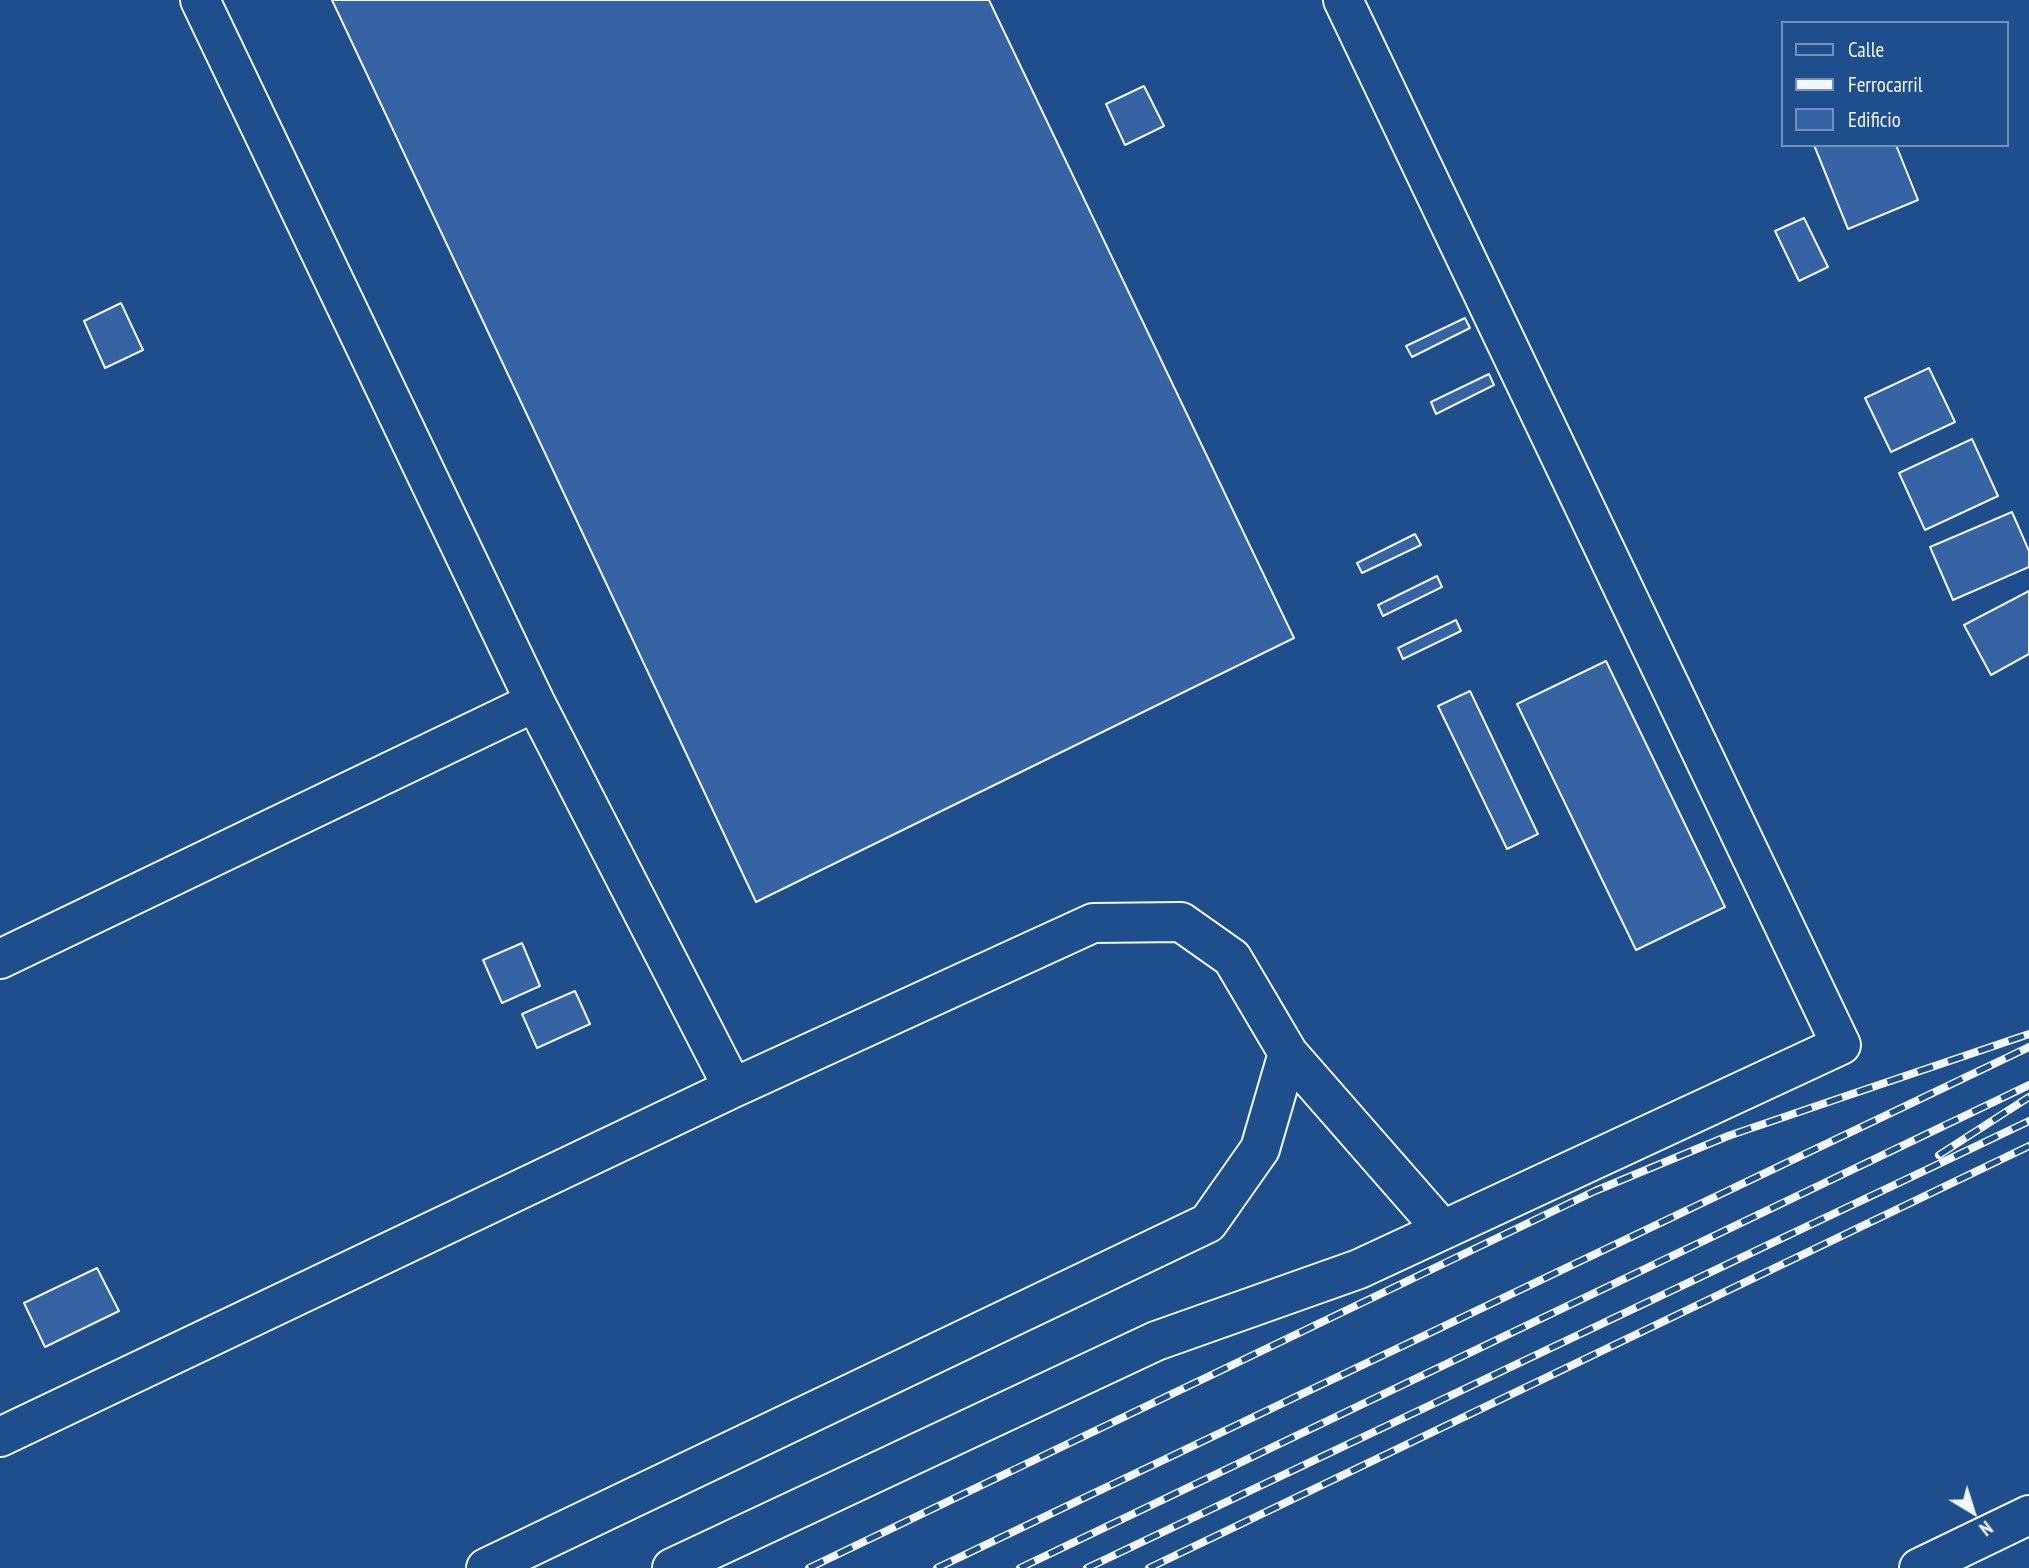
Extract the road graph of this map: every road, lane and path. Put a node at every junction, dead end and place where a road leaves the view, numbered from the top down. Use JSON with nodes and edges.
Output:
{"nodes":[{"id":1,"x":200,"y":0,"type":"edge"},
{"id":2,"x":1343,"y":0,"type":"edge"},
{"id":3,"x":535,"y":702,"type":"junction"},
{"id":4,"x":0,"y":959,"type":"edge"},
{"id":5,"x":1288,"y":1053,"type":"junction"},
{"id":6,"x":733,"y":1088,"type":"junction"},
{"id":7,"x":1443,"y":1230,"type":"junction"},
{"id":8,"x":0,"y":1437,"type":"edge"},
{"id":9,"x":2029,"y":1515,"type":"edge"},
{"id":10,"x":486,"y":1568,"type":"edge"},
{"id":11,"x":672,"y":1568,"type":"edge"},
{"id":12,"x":1919,"y":1568,"type":"edge"}],
"edges":[{"from":1,"to":3,"type":"main road"},
{"from":2,"to":7,"type":"main road"},
{"from":3,"to":4,"type":"main road"},
{"from":3,"to":6,"type":"main road"},
{"from":5,"to":6,"type":"main road"},
{"from":5,"to":7,"type":"main road"},
{"from":5,"to":10,"type":"main road"},
{"from":6,"to":8,"type":"main road"},
{"from":7,"to":11,"type":"main road"},
{"from":9,"to":12,"type":"main road"}]}
